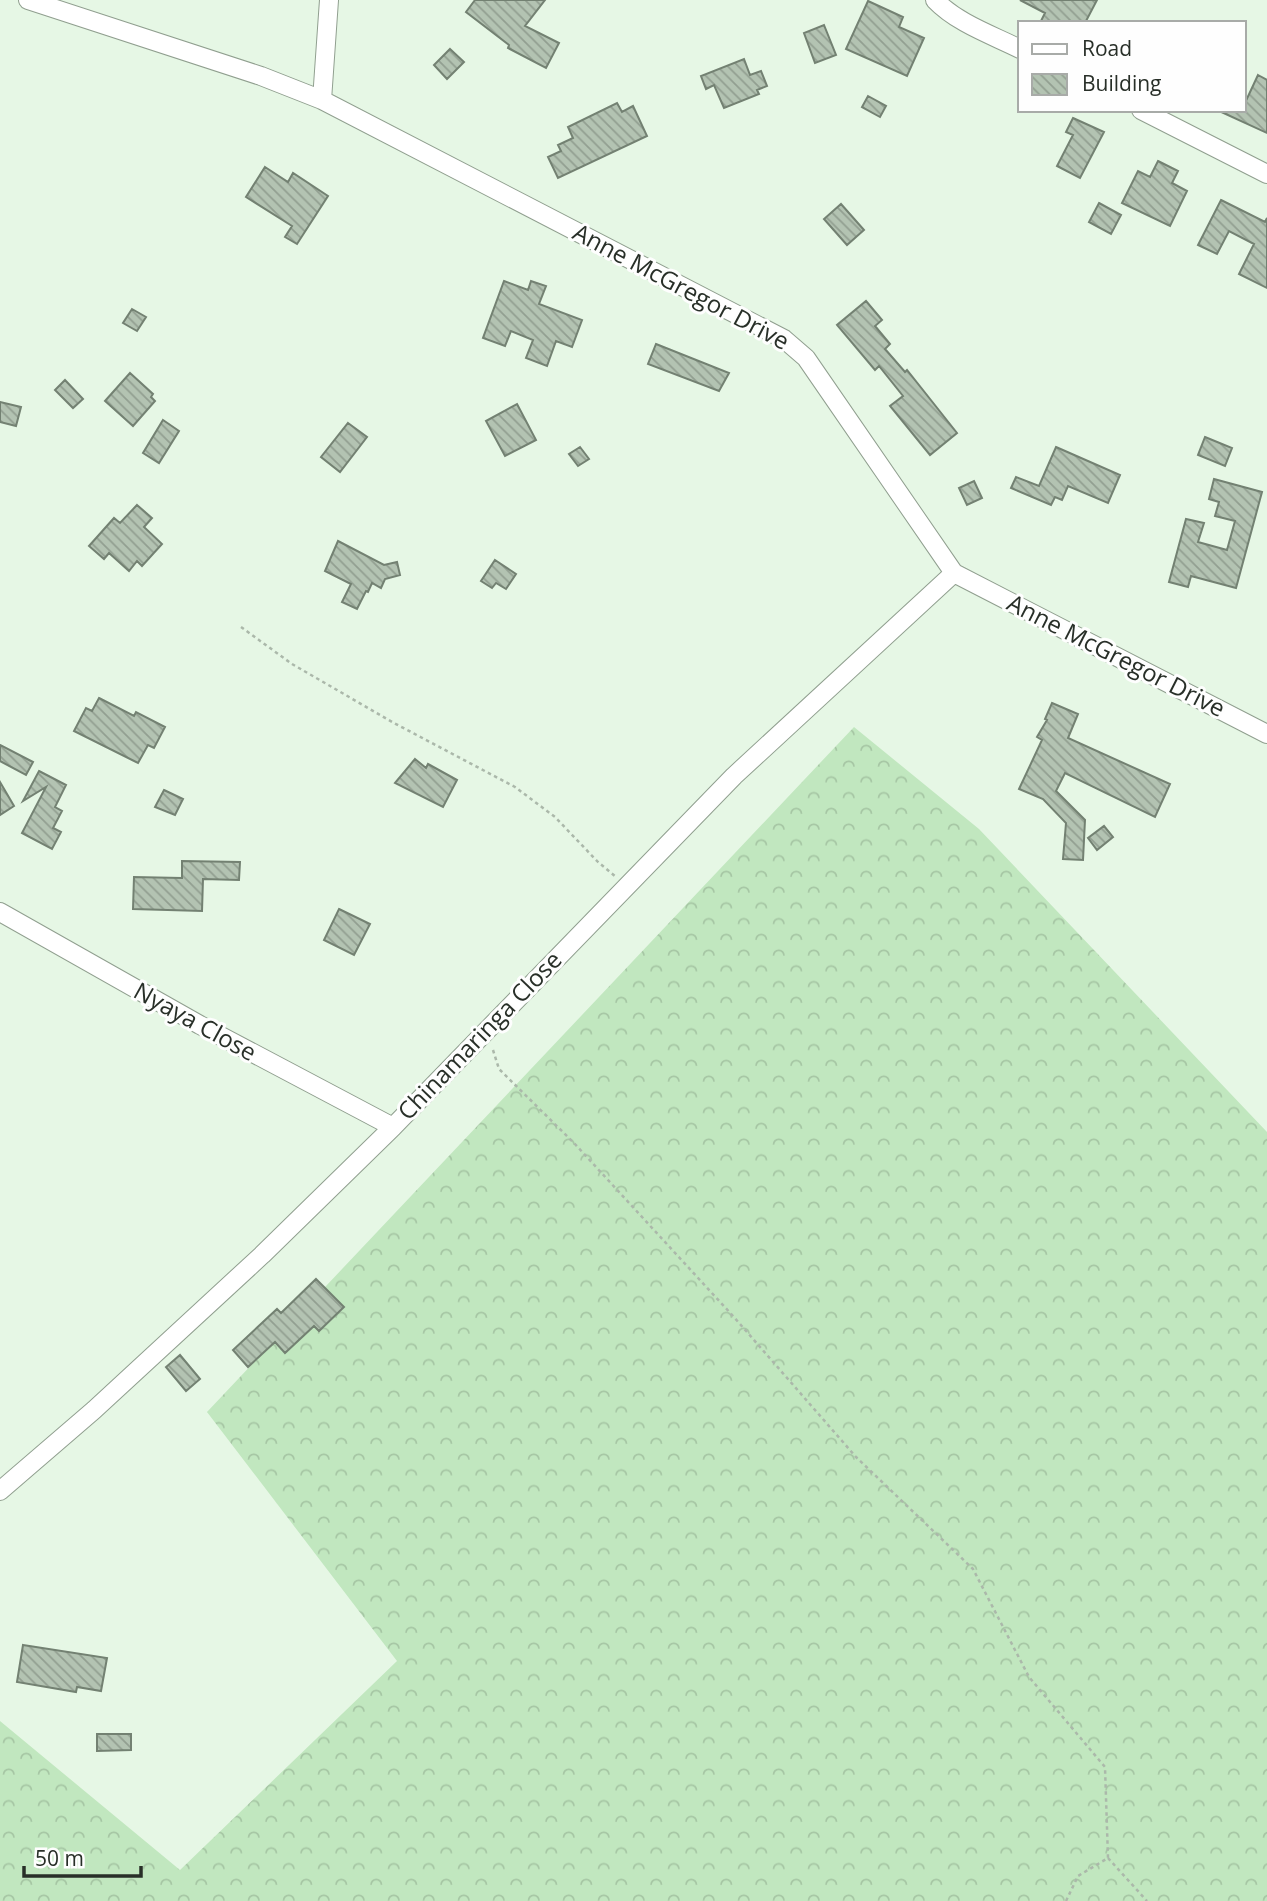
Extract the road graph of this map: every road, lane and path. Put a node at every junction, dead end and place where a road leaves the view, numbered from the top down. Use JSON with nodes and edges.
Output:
{"nodes":[{"id":1,"x":28,"y":0,"type":"edge"},
{"id":2,"x":329,"y":0,"type":"edge"},
{"id":3,"x":935,"y":0,"type":"edge"},
{"id":4,"x":1018,"y":48,"type":"edge"},
{"id":5,"x":321,"y":100,"type":"junction"},
{"id":6,"x":1145,"y":112,"type":"edge"},
{"id":7,"x":1267,"y":174,"type":"edge"},
{"id":8,"x":954,"y":573,"type":"junction"},
{"id":9,"x":241,"y":627,"type":"dead end"},
{"id":10,"x":1267,"y":734,"type":"edge"},
{"id":11,"x":626,"y":886,"type":"junction"},
{"id":12,"x":0,"y":912,"type":"edge"},
{"id":13,"x":486,"y":1030,"type":"junction"},
{"id":14,"x":393,"y":1127,"type":"junction"},
{"id":15,"x":0,"y":1491,"type":"edge"},
{"id":16,"x":1108,"y":1858,"type":"junction"},
{"id":17,"x":1066,"y":1901,"type":"edge"},
{"id":18,"x":1147,"y":1901,"type":"edge"}],
"edges":[{"from":1,"to":5,"type":"street","name":"Anne McGregor Drive"},
{"from":2,"to":5,"type":"street"},
{"from":3,"to":4,"type":"street"},
{"from":5,"to":8,"type":"street","name":"Anne McGregor Drive"},
{"from":6,"to":7,"type":"street"},
{"from":8,"to":10,"type":"street","name":"Anne McGregor Drive"},
{"from":8,"to":11,"type":"street","name":"Chinamaringa Close"},
{"from":9,"to":11,"type":"path"},
{"from":11,"to":13,"type":"street","name":"Chinamaringa Close"},
{"from":12,"to":14,"type":"street","name":"Nyaya Close"},
{"from":13,"to":14,"type":"street","name":"Chinamaringa Close"},
{"from":13,"to":16,"type":"path"},
{"from":14,"to":15,"type":"street","name":"Chinamaringa Close"},
{"from":16,"to":17,"type":"path"},
{"from":16,"to":18,"type":"path"}]}
